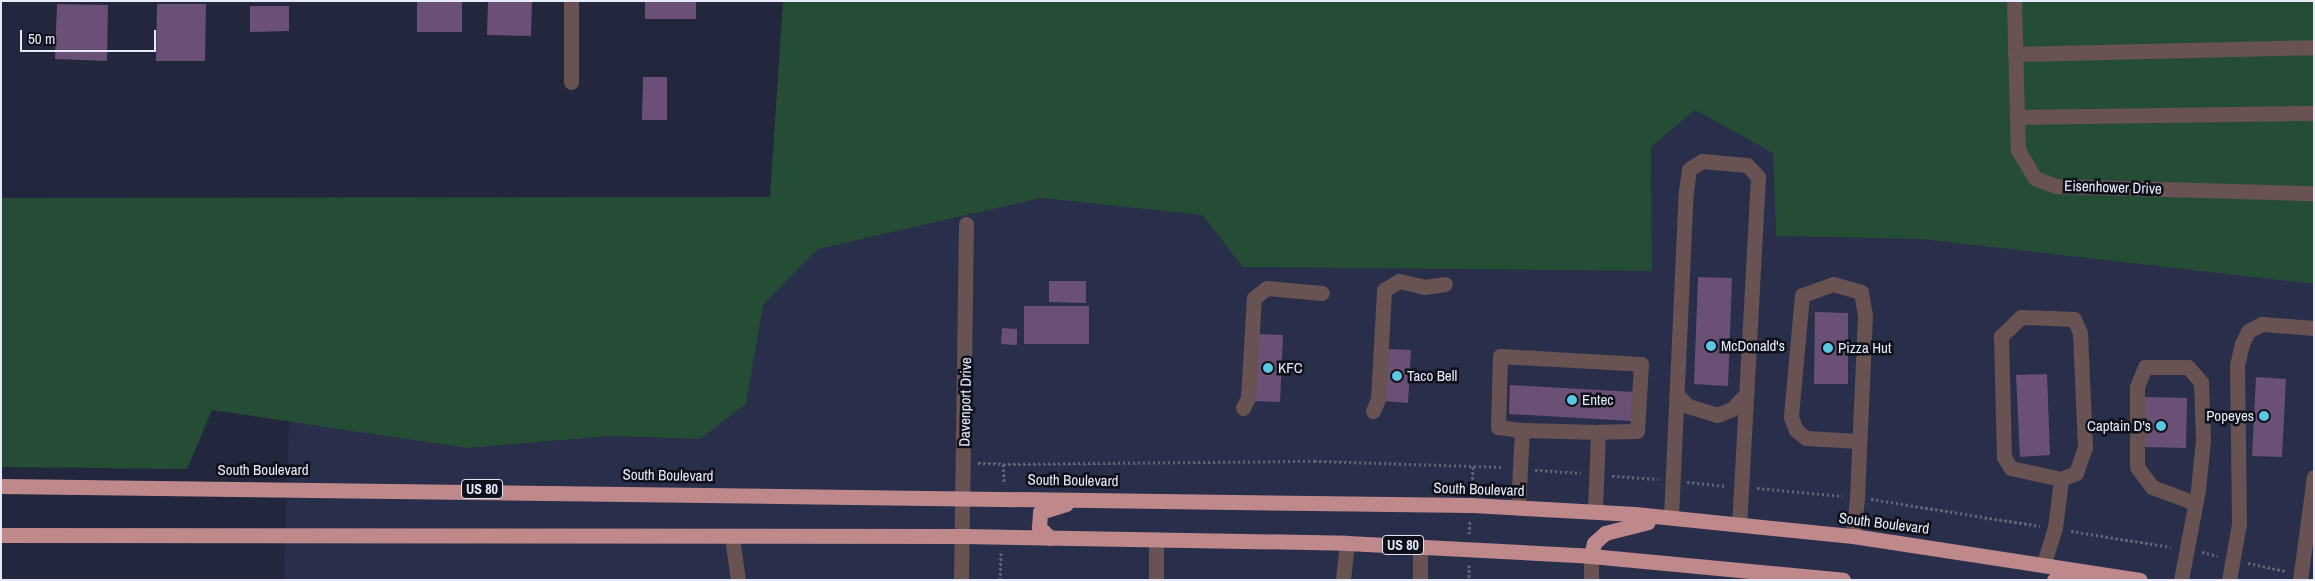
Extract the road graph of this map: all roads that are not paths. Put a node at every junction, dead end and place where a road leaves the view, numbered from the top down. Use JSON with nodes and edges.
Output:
{"nodes":[{"id":1,"x":571,"y":1,"type":"edge"},
{"id":2,"x":2014,"y":1,"type":"edge"},
{"id":3,"x":2314,"y":46,"type":"edge"},
{"id":4,"x":2015,"y":54,"type":"junction"},
{"id":5,"x":571,"y":82,"type":"dead end"},
{"id":6,"x":2314,"y":112,"type":"edge"},
{"id":7,"x":2017,"y":117,"type":"junction"},
{"id":8,"x":2314,"y":193,"type":"edge"},
{"id":9,"x":966,"y":224,"type":"dead end"},
{"id":10,"x":1445,"y":284,"type":"dead end"},
{"id":11,"x":1322,"y":293,"type":"dead end"},
{"id":12,"x":2314,"y":328,"type":"edge"},
{"id":13,"x":1746,"y":394,"type":"junction"},
{"id":14,"x":1677,"y":395,"type":"junction"},
{"id":15,"x":1243,"y":408,"type":"dead end"},
{"id":16,"x":1373,"y":411,"type":"dead end"},
{"id":17,"x":1522,"y":430,"type":"junction"},
{"id":18,"x":1598,"y":432,"type":"junction"},
{"id":19,"x":1859,"y":441,"type":"junction"},
{"id":20,"x":2314,"y":477,"type":"edge"},
{"id":21,"x":2061,"y":479,"type":"junction"},
{"id":22,"x":1,"y":486,"type":"edge"},
{"id":23,"x":963,"y":497,"type":"junction"},
{"id":24,"x":1127,"y":498,"type":"junction"},
{"id":25,"x":2195,"y":502,"type":"junction"},
{"id":26,"x":1518,"y":508,"type":"junction"},
{"id":27,"x":1595,"y":511,"type":"junction"},
{"id":28,"x":1671,"y":517,"type":"junction"},
{"id":29,"x":1710,"y":521,"type":"junction"},
{"id":30,"x":1738,"y":523,"type":"junction"},
{"id":31,"x":1,"y":535,"type":"edge"},
{"id":32,"x":963,"y":536,"type":"junction"},
{"id":33,"x":1853,"y":536,"type":"junction"},
{"id":34,"x":732,"y":537,"type":"junction"},
{"id":35,"x":1050,"y":538,"type":"junction"},
{"id":36,"x":1156,"y":539,"type":"junction"},
{"id":37,"x":1348,"y":543,"type":"junction"},
{"id":38,"x":1420,"y":546,"type":"junction"},
{"id":39,"x":1591,"y":556,"type":"junction"},
{"id":40,"x":2044,"y":563,"type":"junction"},
{"id":41,"x":2114,"y":575,"type":"junction"},
{"id":42,"x":1800,"y":577,"type":"edge"},
{"id":43,"x":738,"y":580,"type":"edge"},
{"id":44,"x":961,"y":580,"type":"edge"},
{"id":45,"x":1156,"y":580,"type":"edge"},
{"id":46,"x":1343,"y":580,"type":"edge"},
{"id":47,"x":1420,"y":580,"type":"edge"},
{"id":48,"x":1591,"y":580,"type":"edge"},
{"id":49,"x":1843,"y":580,"type":"edge"},
{"id":50,"x":2054,"y":580,"type":"edge"},
{"id":51,"x":2140,"y":580,"type":"edge"},
{"id":52,"x":2180,"y":580,"type":"edge"},
{"id":53,"x":2229,"y":580,"type":"edge"},
{"id":54,"x":2300,"y":580,"type":"edge"}],
"edges":[{"from":1,"to":5,"type":"street"},
{"from":2,"to":4,"type":"street","name":"Eisenhower Drive"},
{"from":3,"to":4,"type":"street"},
{"from":4,"to":7,"type":"street","name":"Eisenhower Drive"},
{"from":6,"to":7,"type":"street"},
{"from":7,"to":8,"type":"street","name":"Eisenhower Drive"},
{"from":9,"to":23,"type":"street","name":"Davenport Drive"},
{"from":10,"to":16,"type":"street"},
{"from":11,"to":15,"type":"street"},
{"from":12,"to":53,"type":"street"},
{"from":13,"to":14,"type":"street"},
{"from":13,"to":14,"type":"street"},
{"from":13,"to":30,"type":"street"},
{"from":14,"to":28,"type":"street"},
{"from":17,"to":18,"type":"street"},
{"from":17,"to":18,"type":"street"},
{"from":17,"to":26,"type":"street"},
{"from":18,"to":27,"type":"street"},
{"from":19,"to":19,"type":"street"},
{"from":19,"to":33,"type":"street"},
{"from":20,"to":54,"type":"street"},
{"from":21,"to":21,"type":"street"},
{"from":21,"to":40,"type":"street"},
{"from":22,"to":23,"type":"highway","name":"South Boulevard","number":"US 80"},
{"from":23,"to":24,"type":"highway","name":"South Boulevard","number":"US 80"},
{"from":23,"to":32,"type":"street","name":"Davenport Drive"},
{"from":24,"to":26,"type":"highway","name":"South Boulevard","number":"US 80"},
{"from":24,"to":35,"type":"highway"},
{"from":25,"to":25,"type":"street"},
{"from":25,"to":52,"type":"street"},
{"from":26,"to":27,"type":"highway","name":"South Boulevard","number":"US 80"},
{"from":27,"to":28,"type":"highway","name":"South Boulevard","number":"US 80"},
{"from":28,"to":29,"type":"highway","name":"South Boulevard","number":"US 80"},
{"from":29,"to":30,"type":"highway","name":"South Boulevard","number":"US 80"},
{"from":29,"to":39,"type":"highway"},
{"from":30,"to":33,"type":"highway","name":"South Boulevard","number":"US 80"},
{"from":31,"to":34,"type":"highway","number":"US 80"},
{"from":32,"to":34,"type":"highway","number":"US 80"},
{"from":32,"to":35,"type":"highway","number":"US 80"},
{"from":32,"to":44,"type":"street","name":"Davenport Drive"},
{"from":33,"to":40,"type":"highway","name":"South Boulevard","number":"US 80"},
{"from":34,"to":43,"type":"street"},
{"from":35,"to":36,"type":"highway","number":"US 80"},
{"from":36,"to":37,"type":"highway","number":"US 80"},
{"from":36,"to":45,"type":"street"},
{"from":37,"to":38,"type":"highway","number":"US 80"},
{"from":37,"to":46,"type":"street"},
{"from":38,"to":39,"type":"highway","number":"US 80"},
{"from":38,"to":47,"type":"street"},
{"from":39,"to":42,"type":"highway","number":"US 80"},
{"from":39,"to":48,"type":"street"},
{"from":40,"to":41,"type":"highway","name":"South Boulevard","number":"US 80"},
{"from":41,"to":50,"type":"highway"},
{"from":41,"to":51,"type":"highway","name":"South Boulevard","number":"US 80"},
{"from":42,"to":49,"type":"highway","number":"US 80"}]}
